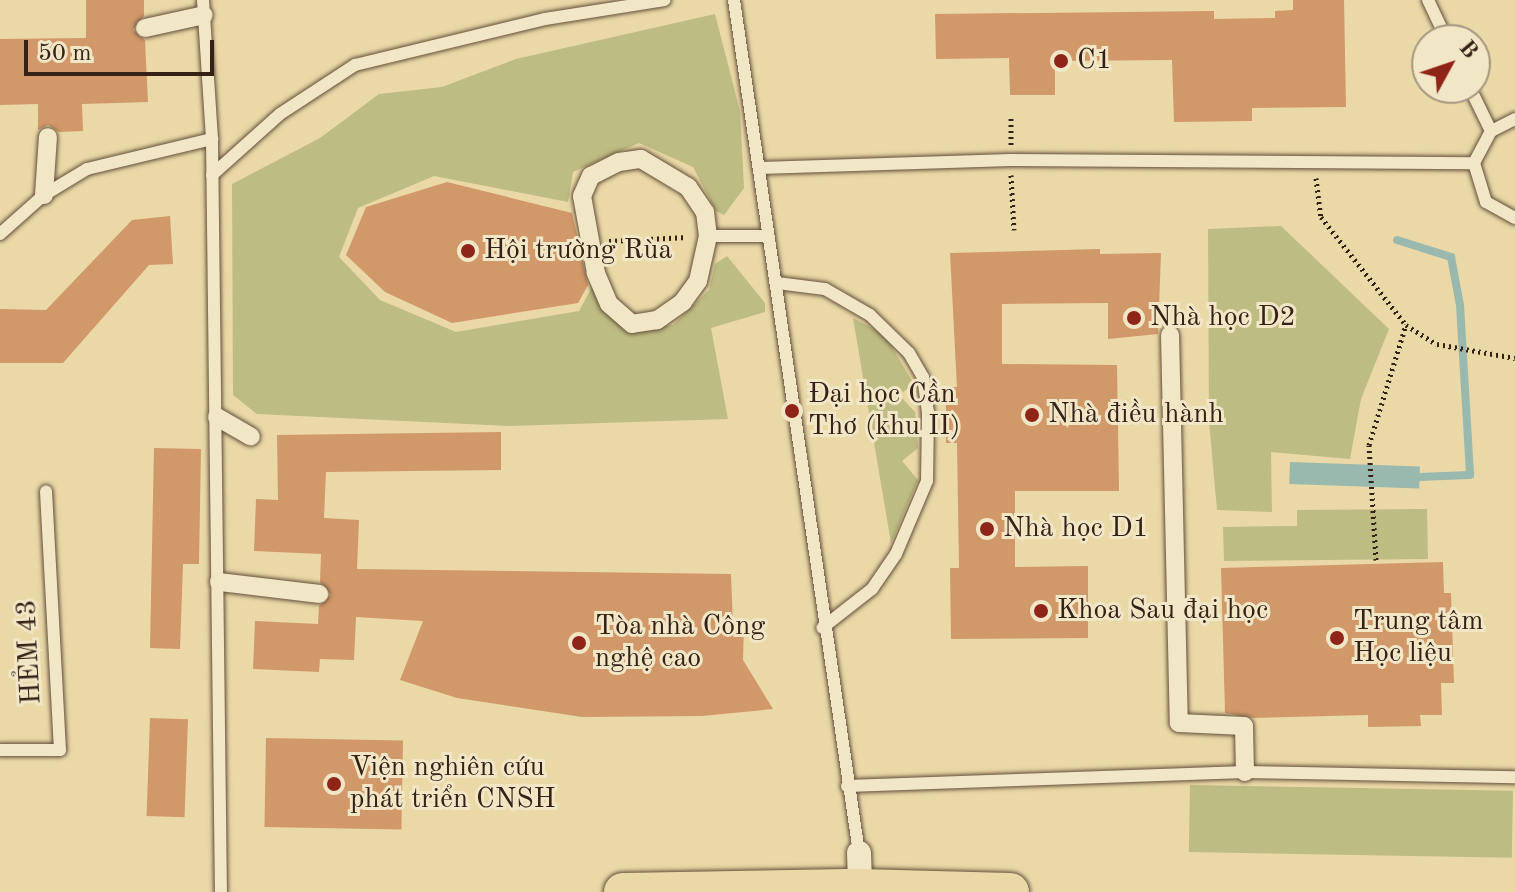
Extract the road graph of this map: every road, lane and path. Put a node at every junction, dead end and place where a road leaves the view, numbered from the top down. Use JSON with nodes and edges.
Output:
{"nodes":[{"id":1,"x":665,"y":0,"type":"edge"},
{"id":2,"x":734,"y":0,"type":"edge"},
{"id":3,"x":1428,"y":0,"type":"edge"},
{"id":4,"x":203,"y":8,"type":"edge"},
{"id":5,"x":1439,"y":24,"type":"edge"},
{"id":6,"x":145,"y":28,"type":"dead end"},
{"id":7,"x":1478,"y":104,"type":"edge"},
{"id":8,"x":1515,"y":119,"type":"edge"},
{"id":9,"x":1491,"y":131,"type":"junction"},
{"id":10,"x":48,"y":137,"type":"dead end"},
{"id":11,"x":212,"y":139,"type":"junction"},
{"id":12,"x":1314,"y":161,"type":"junction"},
{"id":13,"x":1474,"y":163,"type":"junction"},
{"id":14,"x":760,"y":168,"type":"junction"},
{"id":15,"x":212,"y":175,"type":"junction"},
{"id":16,"x":44,"y":195,"type":"junction"},
{"id":17,"x":1515,"y":218,"type":"edge"},
{"id":18,"x":0,"y":234,"type":"edge"},
{"id":19,"x":708,"y":236,"type":"junction"},
{"id":20,"x":767,"y":236,"type":"junction"},
{"id":21,"x":589,"y":242,"type":"junction"},
{"id":22,"x":777,"y":283,"type":"junction"},
{"id":23,"x":1406,"y":325,"type":"junction"},
{"id":24,"x":1170,"y":335,"type":"dead end"},
{"id":25,"x":1515,"y":358,"type":"edge"},
{"id":26,"x":217,"y":417,"type":"junction"},
{"id":27,"x":251,"y":437,"type":"dead end"},
{"id":28,"x":46,"y":491,"type":"dead end"},
{"id":29,"x":1376,"y":560,"type":"dead end"},
{"id":30,"x":219,"y":582,"type":"junction"},
{"id":31,"x":319,"y":594,"type":"dead end"},
{"id":32,"x":822,"y":628,"type":"junction"},
{"id":33,"x":0,"y":750,"type":"edge"},
{"id":34,"x":1245,"y":772,"type":"junction"},
{"id":35,"x":1515,"y":777,"type":"edge"},
{"id":36,"x":847,"y":786,"type":"junction"},
{"id":37,"x":860,"y":870,"type":"junction"},
{"id":38,"x":221,"y":892,"type":"edge"},
{"id":39,"x":623,"y":892,"type":"edge"},
{"id":40,"x":1010,"y":892,"type":"edge"}],
"edges":[{"from":1,"to":15,"type":"lane"},
{"from":2,"to":14,"type":"lane"},
{"from":3,"to":5,"type":"lane"},
{"from":4,"to":6,"type":"street"},
{"from":4,"to":11,"type":"lane"},
{"from":7,"to":9,"type":"lane"},
{"from":8,"to":9,"type":"lane"},
{"from":9,"to":13,"type":"lane"},
{"from":10,"to":16,"type":"street"},
{"from":11,"to":15,"type":"lane"},
{"from":11,"to":16,"type":"lane"},
{"from":12,"to":13,"type":"lane"},
{"from":12,"to":14,"type":"lane"},
{"from":12,"to":23,"type":"path"},
{"from":13,"to":17,"type":"lane"},
{"from":14,"to":20,"type":"lane"},
{"from":15,"to":26,"type":"lane"},
{"from":16,"to":18,"type":"lane"},
{"from":19,"to":20,"type":"lane"},
{"from":19,"to":21,"type":"path"},
{"from":19,"to":21,"type":"street"},
{"from":19,"to":21,"type":"street"},
{"from":20,"to":22,"type":"lane"},
{"from":22,"to":32,"type":"lane"},
{"from":22,"to":32,"type":"lane"},
{"from":23,"to":25,"type":"path"},
{"from":23,"to":29,"type":"path"},
{"from":24,"to":34,"type":"street"},
{"from":26,"to":27,"type":"street"},
{"from":26,"to":30,"type":"lane"},
{"from":28,"to":33,"type":"lane","name":"HẺM 43"},
{"from":30,"to":31,"type":"street"},
{"from":30,"to":38,"type":"lane"},
{"from":32,"to":36,"type":"lane"},
{"from":34,"to":35,"type":"lane"},
{"from":34,"to":36,"type":"lane"},
{"from":36,"to":37,"type":"lane"},
{"from":37,"to":39,"type":"highway"},
{"from":37,"to":40,"type":"highway"}]}
